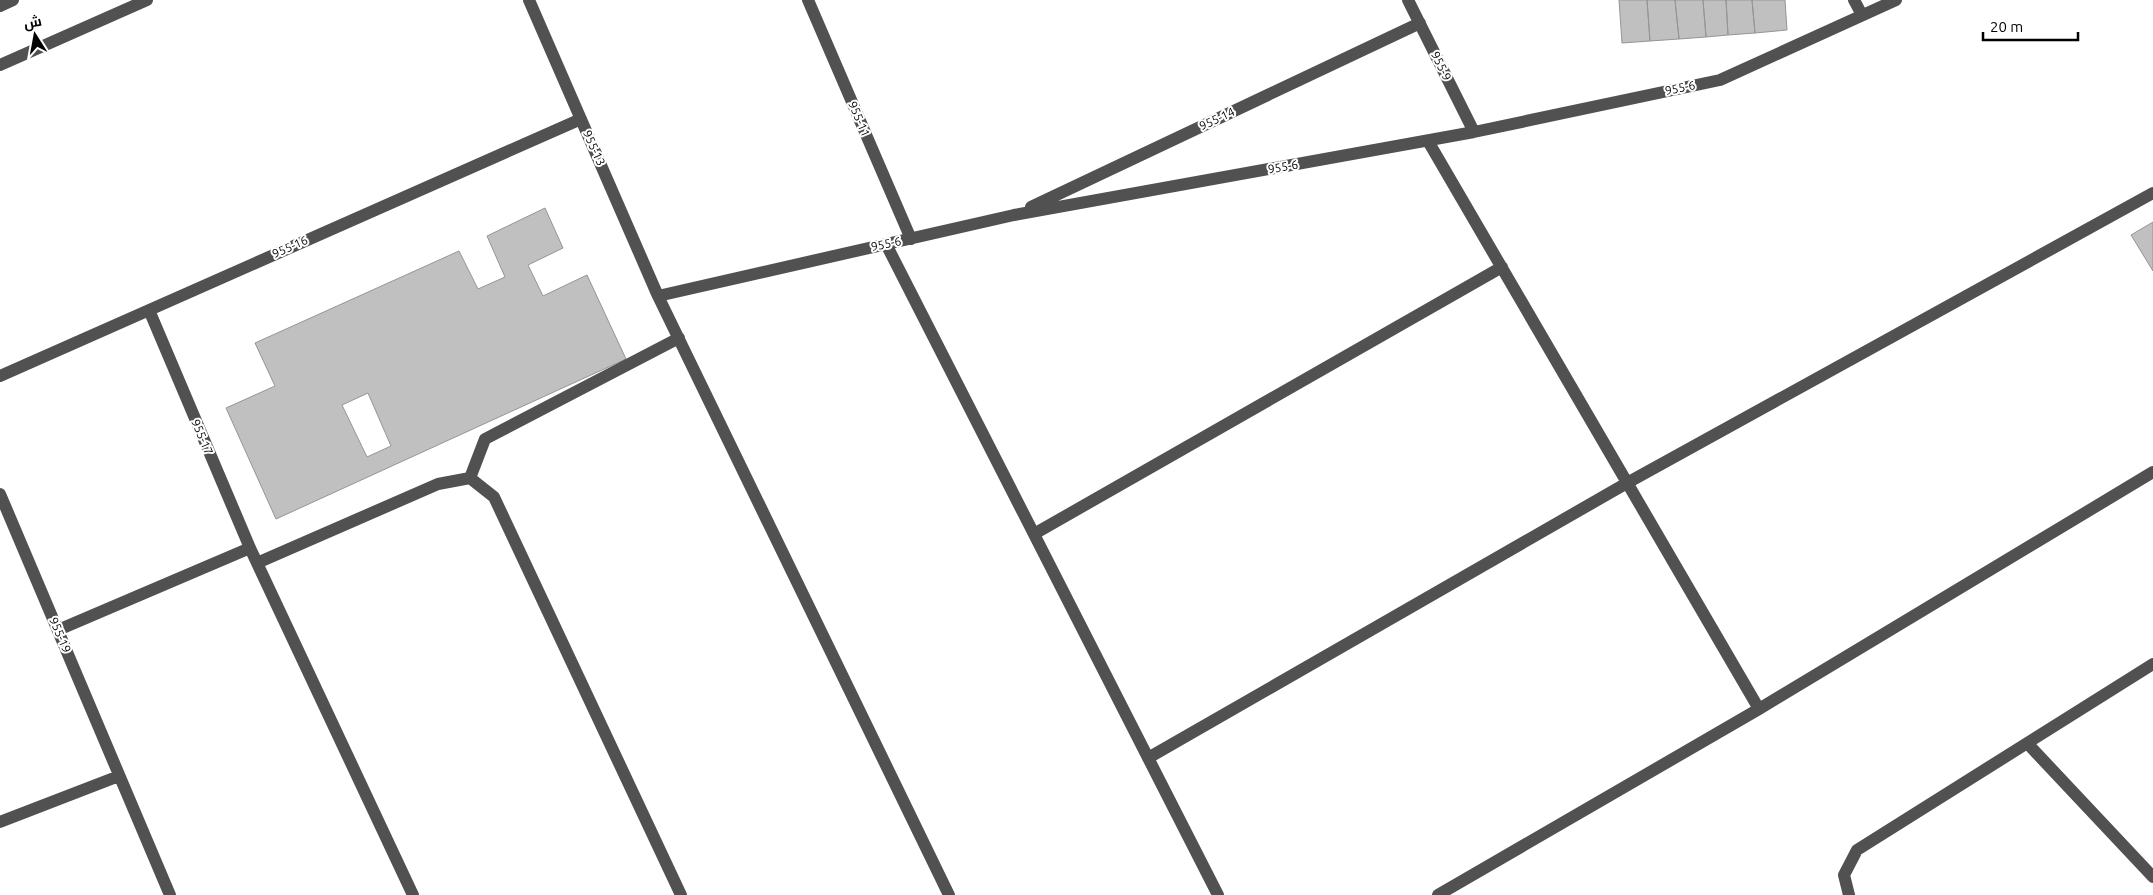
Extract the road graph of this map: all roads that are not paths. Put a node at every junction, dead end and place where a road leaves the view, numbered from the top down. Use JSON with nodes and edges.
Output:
{"nodes":[{"id":1,"x":13,"y":0,"type":"edge"},
{"id":2,"x":147,"y":0,"type":"edge"},
{"id":3,"x":529,"y":0,"type":"edge"},
{"id":4,"x":1408,"y":0,"type":"edge"},
{"id":5,"x":1854,"y":0,"type":"edge"},
{"id":6,"x":1896,"y":0,"type":"edge"},
{"id":7,"x":811,"y":1,"type":"edge"},
{"id":8,"x":0,"y":6,"type":"edge"},
{"id":9,"x":1862,"y":15,"type":"junction"},
{"id":10,"x":1420,"y":23,"type":"junction"},
{"id":11,"x":0,"y":65,"type":"edge"},
{"id":12,"x":581,"y":119,"type":"junction"},
{"id":13,"x":1474,"y":132,"type":"junction"},
{"id":14,"x":1428,"y":140,"type":"junction"},
{"id":15,"x":2153,"y":193,"type":"edge"},
{"id":16,"x":1014,"y":215,"type":"junction"},
{"id":17,"x":911,"y":239,"type":"junction"},
{"id":18,"x":886,"y":244,"type":"junction"},
{"id":19,"x":1502,"y":268,"type":"junction"},
{"id":20,"x":658,"y":296,"type":"junction"},
{"id":21,"x":149,"y":310,"type":"junction"},
{"id":22,"x":679,"y":338,"type":"junction"},
{"id":23,"x":0,"y":376,"type":"edge"},
{"id":24,"x":2153,"y":472,"type":"edge"},
{"id":25,"x":470,"y":478,"type":"junction"},
{"id":26,"x":1627,"y":483,"type":"junction"},
{"id":27,"x":0,"y":494,"type":"edge"},
{"id":28,"x":1034,"y":534,"type":"junction"},
{"id":29,"x":250,"y":548,"type":"junction"},
{"id":30,"x":257,"y":563,"type":"junction"},
{"id":31,"x":58,"y":630,"type":"junction"},
{"id":32,"x":2153,"y":664,"type":"edge"},
{"id":33,"x":1759,"y":709,"type":"junction"},
{"id":34,"x":2027,"y":743,"type":"junction"},
{"id":35,"x":1148,"y":758,"type":"junction"},
{"id":36,"x":119,"y":776,"type":"junction"},
{"id":37,"x":0,"y":822,"type":"edge"},
{"id":38,"x":2153,"y":876,"type":"edge"},
{"id":39,"x":170,"y":895,"type":"edge"},
{"id":40,"x":413,"y":895,"type":"edge"},
{"id":41,"x":681,"y":895,"type":"edge"},
{"id":42,"x":949,"y":895,"type":"edge"},
{"id":43,"x":1218,"y":895,"type":"edge"},
{"id":44,"x":1438,"y":895,"type":"edge"},
{"id":45,"x":1849,"y":895,"type":"edge"}],
"edges":[{"from":1,"to":8,"type":"street"},
{"from":2,"to":11,"type":"street"},
{"from":3,"to":12,"type":"street","name":"955-13"},
{"from":4,"to":10,"type":"street","name":"955-9"},
{"from":5,"to":9,"type":"street"},
{"from":6,"to":9,"type":"street","name":"955-6"},
{"from":7,"to":17,"type":"street","name":"955-11"},
{"from":9,"to":13,"type":"street","name":"955-6"},
{"from":10,"to":13,"type":"street","name":"955-9"},
{"from":10,"to":16,"type":"street","name":"955-14"},
{"from":12,"to":20,"type":"street","name":"955-13"},
{"from":12,"to":21,"type":"street","name":"955-16"},
{"from":13,"to":14,"type":"street","name":"955-6"},
{"from":14,"to":16,"type":"street","name":"955-6"},
{"from":14,"to":19,"type":"street"},
{"from":15,"to":26,"type":"street"},
{"from":16,"to":17,"type":"street","name":"955-6"},
{"from":17,"to":18,"type":"street","name":"955-6"},
{"from":18,"to":20,"type":"street","name":"955-6"},
{"from":18,"to":28,"type":"street"},
{"from":19,"to":26,"type":"street"},
{"from":19,"to":28,"type":"street"},
{"from":20,"to":22,"type":"street","name":"955-13"},
{"from":21,"to":23,"type":"street","name":"955-16"},
{"from":21,"to":29,"type":"street","name":"955-17"},
{"from":22,"to":25,"type":"street"},
{"from":22,"to":42,"type":"street","name":"955-13"},
{"from":24,"to":33,"type":"street"},
{"from":25,"to":30,"type":"street"},
{"from":25,"to":41,"type":"street"},
{"from":26,"to":33,"type":"street"},
{"from":26,"to":35,"type":"street"},
{"from":27,"to":31,"type":"street","name":"955-19"},
{"from":28,"to":35,"type":"street"},
{"from":29,"to":30,"type":"street","name":"955-17"},
{"from":29,"to":31,"type":"street"},
{"from":30,"to":40,"type":"street","name":"955-17"},
{"from":31,"to":36,"type":"street","name":"955-19"},
{"from":32,"to":34,"type":"street"},
{"from":33,"to":44,"type":"street"},
{"from":34,"to":38,"type":"street"},
{"from":34,"to":45,"type":"street"},
{"from":35,"to":43,"type":"street"},
{"from":36,"to":37,"type":"street"},
{"from":36,"to":39,"type":"street","name":"955-19"}]}
